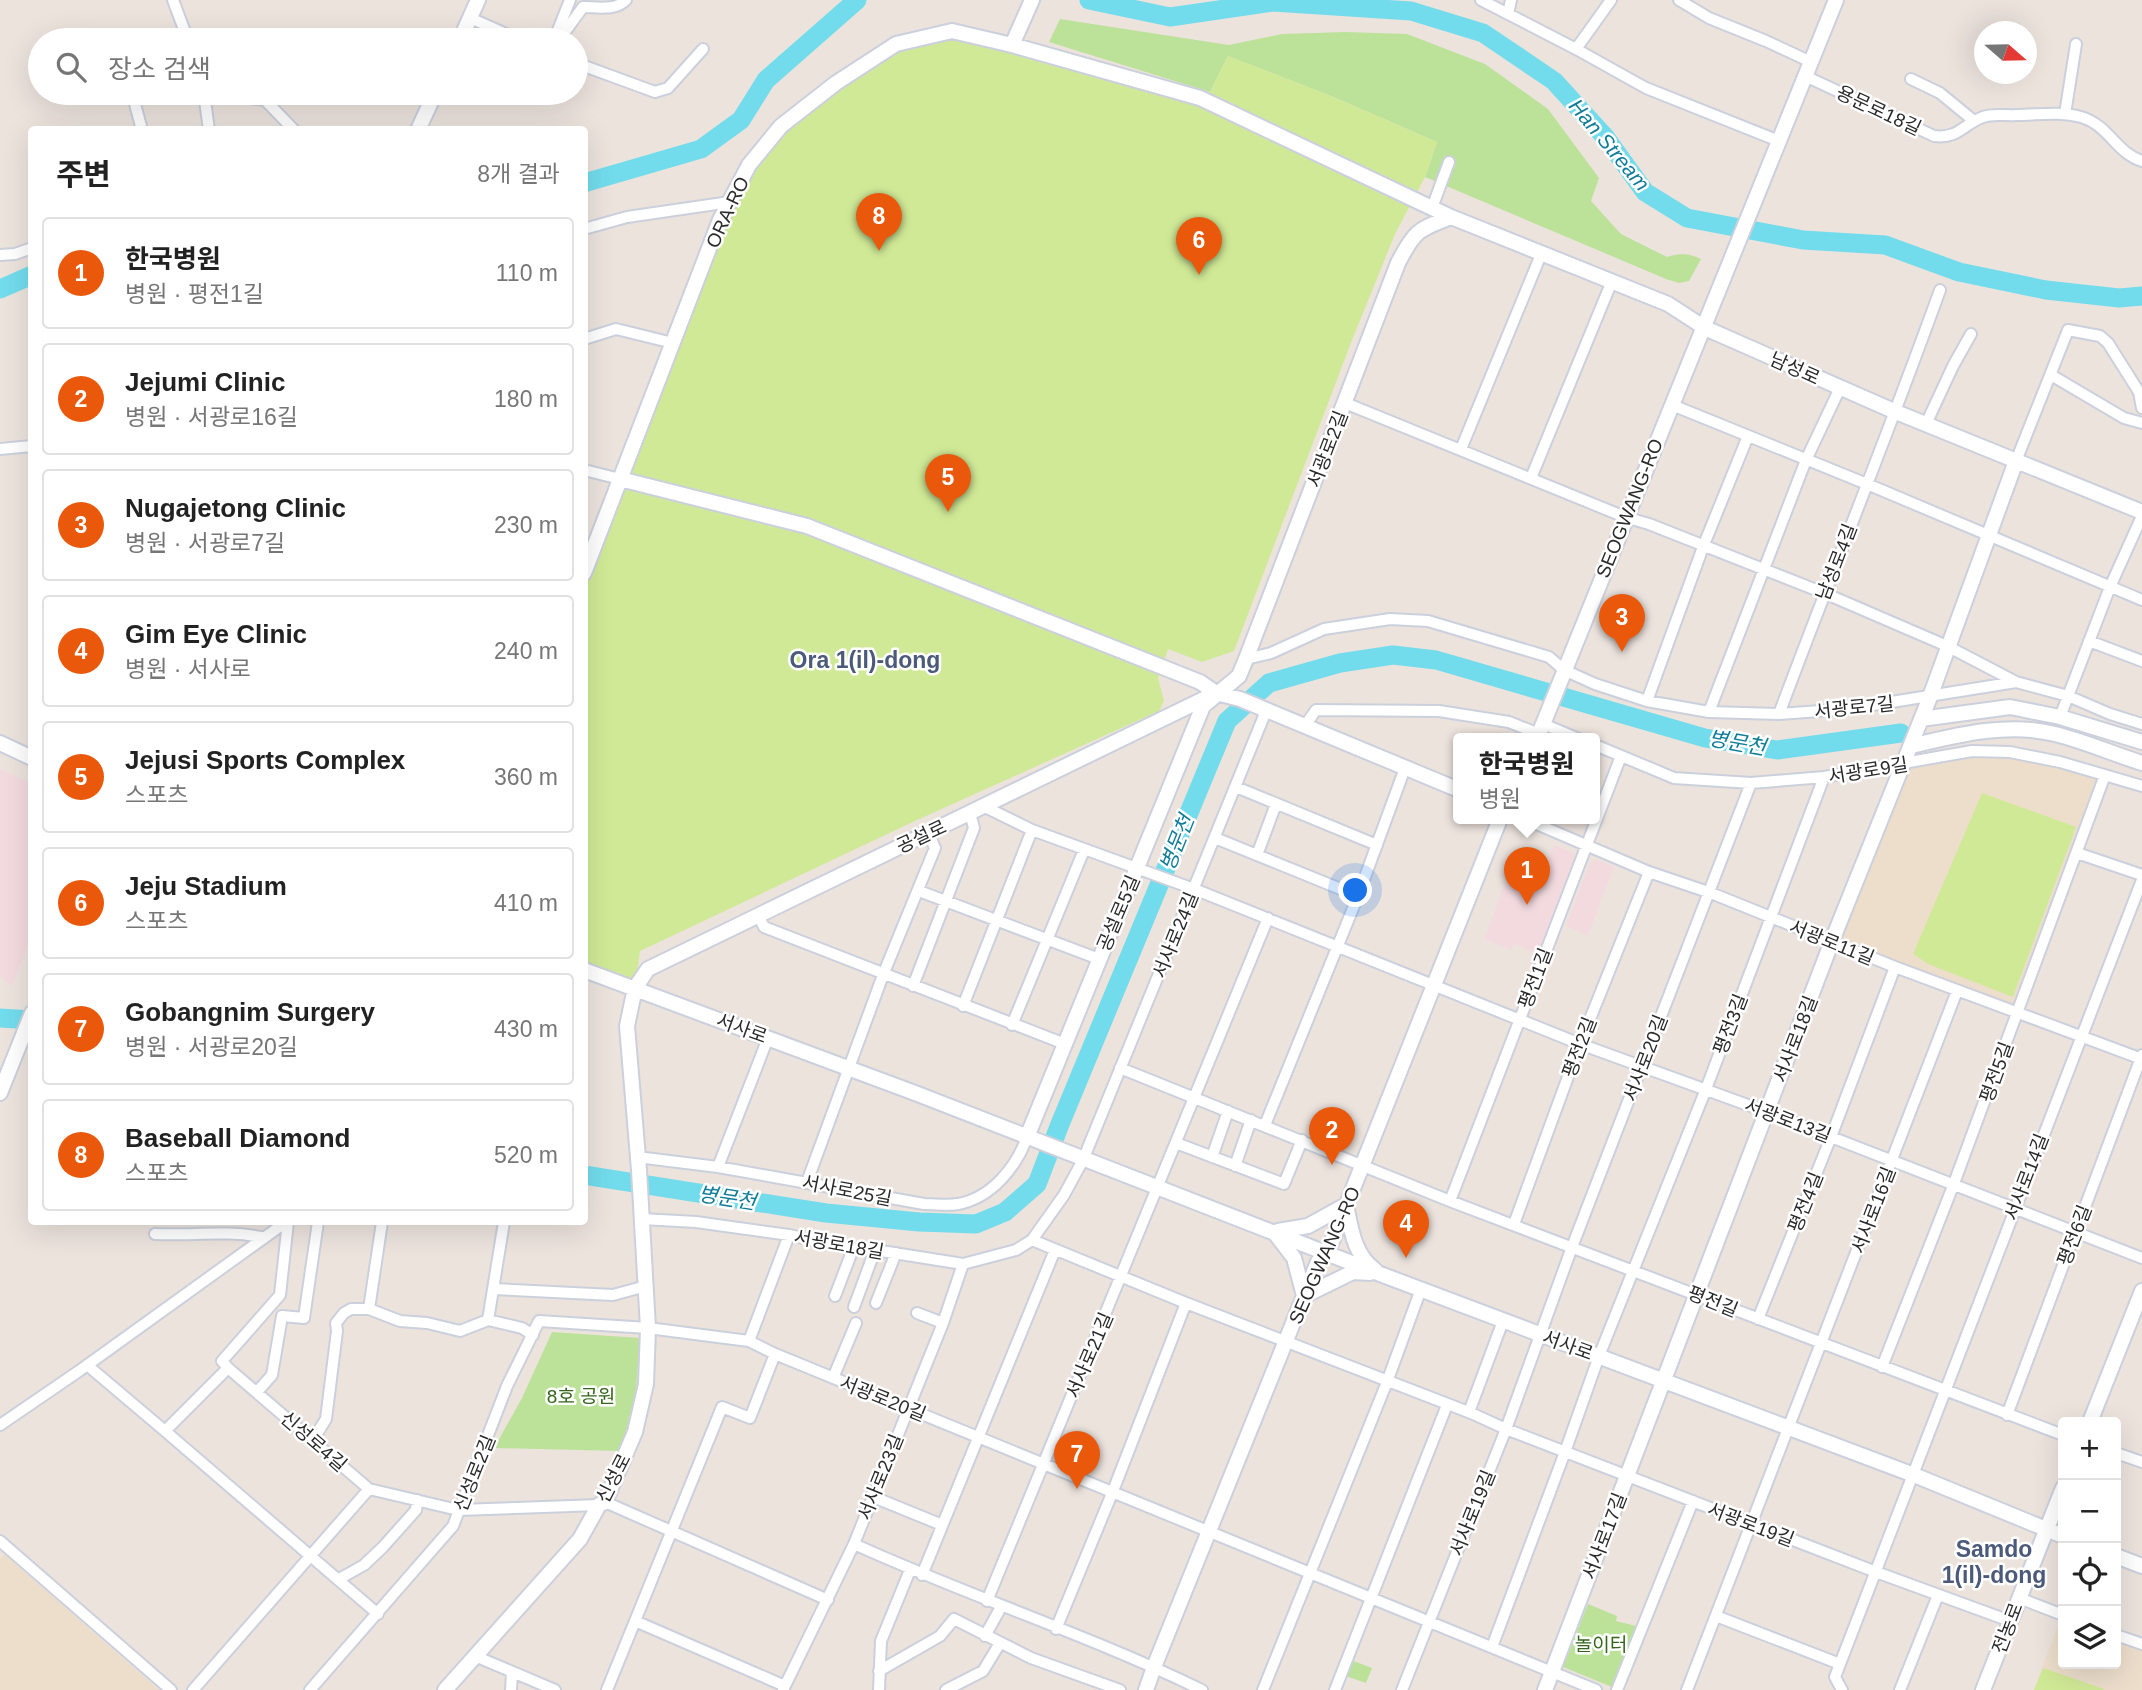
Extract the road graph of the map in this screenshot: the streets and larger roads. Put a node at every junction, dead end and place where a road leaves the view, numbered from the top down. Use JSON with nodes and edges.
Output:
{"nodes":[{"id":1,"x":173,"y":0,"type":"edge"},
{"id":2,"x":478,"y":0,"type":"edge"},
{"id":3,"x":570,"y":0,"type":"edge"},
{"id":4,"x":626,"y":0,"type":"edge"},
{"id":5,"x":1032,"y":0,"type":"edge"},
{"id":6,"x":1482,"y":0,"type":"edge"},
{"id":7,"x":1511,"y":0,"type":"edge"},
{"id":8,"x":1611,"y":0,"type":"edge"},
{"id":9,"x":1679,"y":0,"type":"edge"},
{"id":10,"x":1836,"y":0,"type":"edge"},
{"id":11,"x":1508,"y":14,"type":"junction"},
{"id":12,"x":470,"y":18,"type":"junction"},
{"id":13,"x":184,"y":28,"type":"edge"},
{"id":14,"x":465,"y":28,"type":"edge"},
{"id":15,"x":493,"y":28,"type":"edge"},
{"id":16,"x":560,"y":28,"type":"edge"},
{"id":17,"x":566,"y":28,"type":"edge"},
{"id":18,"x":2076,"y":44,"type":"dead end"},
{"id":19,"x":1012,"y":46,"type":"junction"},
{"id":20,"x":703,"y":49,"type":"dead end"},
{"id":21,"x":1576,"y":49,"type":"junction"},
{"id":22,"x":588,"y":67,"type":"edge"},
{"id":23,"x":1808,"y":69,"type":"junction"},
{"id":24,"x":1912,"y":79,"type":"dead end"},
{"id":25,"x":135,"y":105,"type":"edge"},
{"id":26,"x":208,"y":105,"type":"edge"},
{"id":27,"x":270,"y":105,"type":"edge"},
{"id":28,"x":429,"y":105,"type":"edge"},
{"id":29,"x":2065,"y":114,"type":"junction"},
{"id":30,"x":1973,"y":121,"type":"junction"},
{"id":31,"x":141,"y":126,"type":"edge"},
{"id":32,"x":209,"y":126,"type":"edge"},
{"id":33,"x":290,"y":126,"type":"edge"},
{"id":34,"x":420,"y":126,"type":"edge"},
{"id":35,"x":1779,"y":141,"type":"junction"},
{"id":36,"x":2142,"y":161,"type":"edge"},
{"id":37,"x":1449,"y":162,"type":"dead end"},
{"id":38,"x":730,"y":202,"type":"junction"},
{"id":39,"x":1432,"y":208,"type":"junction"},
{"id":40,"x":1451,"y":216,"type":"junction"},
{"id":41,"x":588,"y":228,"type":"edge"},
{"id":42,"x":28,"y":249,"type":"edge"},
{"id":43,"x":1542,"y":252,"type":"junction"},
{"id":44,"x":0,"y":255,"type":"edge"},
{"id":45,"x":1612,"y":281,"type":"junction"},
{"id":46,"x":1940,"y":290,"type":"dead end"},
{"id":47,"x":1705,"y":328,"type":"junction"},
{"id":48,"x":1971,"y":334,"type":"dead end"},
{"id":49,"x":588,"y":338,"type":"edge"},
{"id":50,"x":673,"y":343,"type":"junction"},
{"id":51,"x":2051,"y":374,"type":"junction"},
{"id":52,"x":1840,"y":388,"type":"junction"},
{"id":53,"x":1345,"y":403,"type":"junction"},
{"id":54,"x":1672,"y":405,"type":"junction"},
{"id":55,"x":2142,"y":408,"type":"edge"},
{"id":56,"x":1896,"y":412,"type":"junction"},
{"id":57,"x":1926,"y":424,"type":"junction"},
{"id":58,"x":2142,"y":424,"type":"edge"},
{"id":59,"x":1748,"y":436,"type":"junction"},
{"id":60,"x":28,"y":446,"type":"edge"},
{"id":61,"x":0,"y":449,"type":"edge"},
{"id":62,"x":1461,"y":449,"type":"junction"},
{"id":63,"x":1805,"y":460,"type":"junction"},
{"id":64,"x":2016,"y":461,"type":"junction"},
{"id":65,"x":588,"y":471,"type":"edge"},
{"id":66,"x":1531,"y":478,"type":"junction"},
{"id":67,"x":620,"y":479,"type":"junction"},
{"id":68,"x":1867,"y":484,"type":"junction"},
{"id":69,"x":2142,"y":514,"type":"edge"},
{"id":70,"x":1625,"y":517,"type":"junction"},
{"id":71,"x":1987,"y":535,"type":"junction"},
{"id":72,"x":1703,"y":547,"type":"junction"},
{"id":73,"x":588,"y":563,"type":"edge"},
{"id":74,"x":1762,"y":570,"type":"junction"},
{"id":75,"x":2110,"y":587,"type":"junction"},
{"id":76,"x":1824,"y":593,"type":"junction"},
{"id":77,"x":2142,"y":600,"type":"edge"},
{"id":78,"x":2089,"y":641,"type":"junction"},
{"id":79,"x":1947,"y":646,"type":"junction"},
{"id":80,"x":1246,"y":659,"type":"junction"},
{"id":81,"x":2142,"y":661,"type":"edge"},
{"id":82,"x":1564,"y":670,"type":"junction"},
{"id":83,"x":2016,"y":682,"type":"junction"},
{"id":84,"x":1216,"y":693,"type":"junction"},
{"id":85,"x":2068,"y":696,"type":"junction"},
{"id":86,"x":1930,"y":697,"type":"junction"},
{"id":87,"x":1647,"y":701,"type":"junction"},
{"id":88,"x":1266,"y":711,"type":"junction"},
{"id":89,"x":1709,"y":712,"type":"junction"},
{"id":90,"x":1779,"y":714,"type":"junction"},
{"id":91,"x":2060,"y":717,"type":"junction"},
{"id":92,"x":1921,"y":719,"type":"junction"},
{"id":93,"x":1298,"y":724,"type":"junction"},
{"id":94,"x":2142,"y":724,"type":"edge"},
{"id":95,"x":1542,"y":727,"type":"edge"},
{"id":96,"x":1560,"y":733,"type":"edge"},
{"id":97,"x":0,"y":743,"type":"edge"},
{"id":98,"x":2142,"y":743,"type":"edge"},
{"id":99,"x":1911,"y":746,"type":"junction"},
{"id":100,"x":1600,"y":747,"type":"edge"},
{"id":101,"x":28,"y":756,"type":"edge"},
{"id":102,"x":1621,"y":756,"type":"junction"},
{"id":103,"x":2142,"y":763,"type":"edge"},
{"id":104,"x":1903,"y":764,"type":"junction"},
{"id":105,"x":1405,"y":768,"type":"junction"},
{"id":106,"x":2105,"y":775,"type":"junction"},
{"id":107,"x":1824,"y":777,"type":"junction"},
{"id":108,"x":1751,"y":783,"type":"junction"},
{"id":109,"x":2142,"y":786,"type":"edge"},
{"id":110,"x":1236,"y":787,"type":"junction"},
{"id":111,"x":1453,"y":788,"type":"edge"},
{"id":112,"x":1276,"y":804,"type":"junction"},
{"id":113,"x":983,"y":806,"type":"junction"},
{"id":114,"x":1600,"y":812,"type":"edge"},
{"id":115,"x":970,"y":813,"type":"junction"},
{"id":116,"x":1498,"y":824,"type":"edge"},
{"id":117,"x":1536,"y":824,"type":"edge"},
{"id":118,"x":1595,"y":824,"type":"edge"},
{"id":119,"x":1032,"y":830,"type":"junction"},
{"id":120,"x":928,"y":832,"type":"junction"},
{"id":121,"x":1215,"y":838,"type":"junction"},
{"id":122,"x":1377,"y":845,"type":"junction"},
{"id":123,"x":1587,"y":846,"type":"junction"},
{"id":124,"x":1084,"y":850,"type":"junction"},
{"id":125,"x":2077,"y":853,"type":"junction"},
{"id":126,"x":1257,"y":855,"type":"junction"},
{"id":127,"x":1140,"y":870,"type":"junction"},
{"id":128,"x":1649,"y":872,"type":"junction"},
{"id":129,"x":2142,"y":878,"type":"edge"},
{"id":130,"x":1190,"y":888,"type":"junction"},
{"id":131,"x":919,"y":891,"type":"junction"},
{"id":132,"x":1710,"y":893,"type":"junction"},
{"id":133,"x":1358,"y":896,"type":"junction"},
{"id":134,"x":947,"y":901,"type":"junction"},
{"id":135,"x":758,"y":915,"type":"junction"},
{"id":136,"x":1770,"y":916,"type":"junction"},
{"id":137,"x":1268,"y":918,"type":"junction"},
{"id":138,"x":998,"y":921,"type":"junction"},
{"id":139,"x":1047,"y":940,"type":"junction"},
{"id":140,"x":1832,"y":941,"type":"junction"},
{"id":141,"x":1337,"y":947,"type":"junction"},
{"id":142,"x":1099,"y":959,"type":"junction"},
{"id":143,"x":1895,"y":967,"type":"junction"},
{"id":144,"x":588,"y":971,"type":"edge"},
{"id":145,"x":883,"y":975,"type":"junction"},
{"id":146,"x":1433,"y":984,"type":"junction"},
{"id":147,"x":913,"y":986,"type":"junction"},
{"id":148,"x":635,"y":988,"type":"junction"},
{"id":149,"x":1957,"y":991,"type":"junction"},
{"id":150,"x":963,"y":1006,"type":"junction"},
{"id":151,"x":2018,"y":1012,"type":"junction"},
{"id":152,"x":1519,"y":1019,"type":"junction"},
{"id":153,"x":28,"y":1023,"type":"edge"},
{"id":154,"x":1012,"y":1025,"type":"junction"},
{"id":155,"x":2082,"y":1035,"type":"junction"},
{"id":156,"x":768,"y":1038,"type":"junction"},
{"id":157,"x":1065,"y":1044,"type":"junction"},
{"id":158,"x":1580,"y":1044,"type":"junction"},
{"id":159,"x":2142,"y":1057,"type":"edge"},
{"id":160,"x":1642,"y":1066,"type":"junction"},
{"id":161,"x":849,"y":1068,"type":"junction"},
{"id":162,"x":1119,"y":1068,"type":"junction"},
{"id":163,"x":1706,"y":1088,"type":"junction"},
{"id":164,"x":0,"y":1093,"type":"edge"},
{"id":165,"x":1196,"y":1097,"type":"junction"},
{"id":166,"x":1228,"y":1111,"type":"junction"},
{"id":167,"x":1767,"y":1112,"type":"junction"},
{"id":168,"x":1251,"y":1120,"type":"junction"},
{"id":169,"x":1265,"y":1125,"type":"junction"},
{"id":170,"x":1831,"y":1137,"type":"junction"},
{"id":171,"x":1031,"y":1139,"type":"junction"},
{"id":172,"x":1302,"y":1140,"type":"junction"},
{"id":173,"x":1176,"y":1143,"type":"junction"},
{"id":174,"x":1212,"y":1157,"type":"junction"},
{"id":175,"x":1078,"y":1158,"type":"junction"},
{"id":176,"x":1892,"y":1161,"type":"junction"},
{"id":177,"x":638,"y":1164,"type":"junction"},
{"id":178,"x":1235,"y":1166,"type":"junction"},
{"id":179,"x":1363,"y":1166,"type":"junction"},
{"id":180,"x":719,"y":1167,"type":"junction"},
{"id":181,"x":807,"y":1182,"type":"junction"},
{"id":182,"x":1953,"y":1186,"type":"junction"},
{"id":183,"x":1159,"y":1187,"type":"junction"},
{"id":184,"x":1450,"y":1201,"type":"junction"},
{"id":185,"x":1346,"y":1205,"type":"junction"},
{"id":186,"x":2014,"y":1208,"type":"junction"},
{"id":187,"x":642,"y":1216,"type":"junction"},
{"id":188,"x":1514,"y":1224,"type":"junction"},
{"id":189,"x":264,"y":1225,"type":"edge"},
{"id":190,"x":282,"y":1225,"type":"edge"},
{"id":191,"x":287,"y":1225,"type":"edge"},
{"id":192,"x":318,"y":1225,"type":"edge"},
{"id":193,"x":382,"y":1225,"type":"edge"},
{"id":194,"x":504,"y":1225,"type":"edge"},
{"id":195,"x":1273,"y":1231,"type":"junction"},
{"id":196,"x":2075,"y":1232,"type":"junction"},
{"id":197,"x":155,"y":1234,"type":"dead end"},
{"id":198,"x":266,"y":1235,"type":"junction"},
{"id":199,"x":789,"y":1235,"type":"junction"},
{"id":200,"x":1032,"y":1240,"type":"junction"},
{"id":201,"x":1572,"y":1247,"type":"junction"},
{"id":202,"x":853,"y":1250,"type":"junction"},
{"id":203,"x":875,"y":1250,"type":"junction"},
{"id":204,"x":1055,"y":1250,"type":"junction"},
{"id":205,"x":896,"y":1253,"type":"junction"},
{"id":206,"x":1326,"y":1253,"type":"junction"},
{"id":207,"x":2142,"y":1258,"type":"edge"},
{"id":208,"x":963,"y":1264,"type":"junction"},
{"id":209,"x":1634,"y":1270,"type":"junction"},
{"id":210,"x":1380,"y":1274,"type":"junction"},
{"id":211,"x":1123,"y":1275,"type":"junction"},
{"id":212,"x":646,"y":1286,"type":"junction"},
{"id":213,"x":494,"y":1289,"type":"junction"},
{"id":214,"x":1421,"y":1289,"type":"junction"},
{"id":215,"x":2142,"y":1291,"type":"edge"},
{"id":216,"x":1697,"y":1295,"type":"junction"},
{"id":217,"x":835,"y":1296,"type":"dead end"},
{"id":218,"x":1304,"y":1297,"type":"junction"},
{"id":219,"x":876,"y":1303,"type":"dead end"},
{"id":220,"x":1186,"y":1303,"type":"junction"},
{"id":221,"x":854,"y":1307,"type":"dead end"},
{"id":222,"x":369,"y":1309,"type":"junction"},
{"id":223,"x":917,"y":1313,"type":"dead end"},
{"id":224,"x":1758,"y":1319,"type":"junction"},
{"id":225,"x":488,"y":1320,"type":"junction"},
{"id":226,"x":1503,"y":1321,"type":"junction"},
{"id":227,"x":856,"y":1323,"type":"dead end"},
{"id":228,"x":943,"y":1323,"type":"junction"},
{"id":229,"x":648,"y":1328,"type":"junction"},
{"id":230,"x":1539,"y":1334,"type":"junction"},
{"id":231,"x":533,"y":1335,"type":"junction"},
{"id":232,"x":749,"y":1341,"type":"junction"},
{"id":233,"x":1286,"y":1342,"type":"junction"},
{"id":234,"x":1820,"y":1343,"type":"junction"},
{"id":235,"x":775,"y":1354,"type":"junction"},
{"id":236,"x":1599,"y":1356,"type":"junction"},
{"id":237,"x":88,"y":1365,"type":"junction"},
{"id":238,"x":229,"y":1367,"type":"junction"},
{"id":239,"x":1882,"y":1367,"type":"junction"},
{"id":240,"x":833,"y":1378,"type":"junction"},
{"id":241,"x":1387,"y":1382,"type":"junction"},
{"id":242,"x":1663,"y":1382,"type":"junction"},
{"id":243,"x":1944,"y":1390,"type":"junction"},
{"id":244,"x":257,"y":1392,"type":"junction"},
{"id":245,"x":1447,"y":1405,"type":"junction"},
{"id":246,"x":908,"y":1407,"type":"junction"},
{"id":247,"x":1469,"y":1412,"type":"junction"},
{"id":248,"x":2007,"y":1415,"type":"junction"},
{"id":249,"x":2092,"y":1417,"type":"edge"},
{"id":250,"x":0,"y":1425,"type":"edge"},
{"id":251,"x":1506,"y":1429,"type":"junction"},
{"id":252,"x":1788,"y":1429,"type":"junction"},
{"id":253,"x":165,"y":1431,"type":"junction"},
{"id":254,"x":2058,"y":1433,"type":"edge"},
{"id":255,"x":979,"y":1437,"type":"junction"},
{"id":256,"x":313,"y":1440,"type":"junction"},
{"id":257,"x":1565,"y":1452,"type":"junction"},
{"id":258,"x":2121,"y":1455,"type":"edge"},
{"id":259,"x":2142,"y":1462,"type":"edge"},
{"id":260,"x":1043,"y":1464,"type":"junction"},
{"id":261,"x":1914,"y":1475,"type":"junction"},
{"id":262,"x":1627,"y":1476,"type":"junction"},
{"id":263,"x":369,"y":1489,"type":"junction"},
{"id":264,"x":1113,"y":1491,"type":"junction"},
{"id":265,"x":871,"y":1496,"type":"junction"},
{"id":266,"x":417,"y":1500,"type":"junction"},
{"id":267,"x":2058,"y":1500,"type":"edge"},
{"id":268,"x":1693,"y":1501,"type":"junction"},
{"id":269,"x":602,"y":1504,"type":"junction"},
{"id":270,"x":458,"y":1510,"type":"junction"},
{"id":271,"x":1752,"y":1524,"type":"junction"},
{"id":272,"x":942,"y":1525,"type":"junction"},
{"id":273,"x":2046,"y":1529,"type":"junction"},
{"id":274,"x":1210,"y":1531,"type":"junction"},
{"id":275,"x":670,"y":1532,"type":"junction"},
{"id":276,"x":2058,"y":1534,"type":"edge"},
{"id":277,"x":0,"y":1541,"type":"edge"},
{"id":278,"x":853,"y":1544,"type":"junction"},
{"id":279,"x":311,"y":1556,"type":"junction"},
{"id":280,"x":2121,"y":1558,"type":"edge"},
{"id":281,"x":2142,"y":1566,"type":"edge"},
{"id":282,"x":910,"y":1570,"type":"junction"},
{"id":283,"x":1310,"y":1572,"type":"junction"},
{"id":284,"x":1876,"y":1572,"type":"junction"},
{"id":285,"x":922,"y":1575,"type":"junction"},
{"id":286,"x":339,"y":1579,"type":"junction"},
{"id":287,"x":1938,"y":1595,"type":"junction"},
{"id":288,"x":1371,"y":1597,"type":"junction"},
{"id":289,"x":2018,"y":1598,"type":"junction"},
{"id":290,"x":828,"y":1600,"type":"junction"},
{"id":291,"x":987,"y":1601,"type":"junction"},
{"id":292,"x":1001,"y":1607,"type":"junction"},
{"id":293,"x":2058,"y":1613,"type":"edge"},
{"id":294,"x":378,"y":1614,"type":"junction"},
{"id":295,"x":1716,"y":1616,"type":"junction"},
{"id":296,"x":635,"y":1621,"type":"junction"},
{"id":297,"x":1430,"y":1621,"type":"junction"},
{"id":298,"x":2010,"y":1621,"type":"junction"},
{"id":299,"x":1056,"y":1629,"type":"junction"},
{"id":300,"x":985,"y":1636,"type":"junction"},
{"id":301,"x":2121,"y":1636,"type":"edge"},
{"id":302,"x":1000,"y":1643,"type":"junction"},
{"id":303,"x":2142,"y":1644,"type":"edge"},
{"id":304,"x":1492,"y":1647,"type":"junction"},
{"id":305,"x":475,"y":1656,"type":"junction"},
{"id":306,"x":1840,"y":1664,"type":"junction"},
{"id":307,"x":1154,"y":1667,"type":"junction"},
{"id":308,"x":879,"y":1671,"type":"junction"},
{"id":309,"x":512,"y":1672,"type":"junction"},
{"id":310,"x":1552,"y":1673,"type":"junction"},
{"id":311,"x":784,"y":1688,"type":"edge"},
{"id":312,"x":171,"y":1690,"type":"edge"},
{"id":313,"x":193,"y":1690,"type":"edge"},
{"id":314,"x":310,"y":1690,"type":"edge"},
{"id":315,"x":445,"y":1690,"type":"edge"},
{"id":316,"x":511,"y":1690,"type":"edge"},
{"id":317,"x":555,"y":1690,"type":"edge"},
{"id":318,"x":607,"y":1690,"type":"edge"},
{"id":319,"x":879,"y":1690,"type":"edge"},
{"id":320,"x":946,"y":1690,"type":"edge"},
{"id":321,"x":1120,"y":1690,"type":"edge"},
{"id":322,"x":1146,"y":1690,"type":"edge"},
{"id":323,"x":1202,"y":1690,"type":"edge"},
{"id":324,"x":1263,"y":1690,"type":"edge"},
{"id":325,"x":1335,"y":1690,"type":"edge"},
{"id":326,"x":1402,"y":1690,"type":"edge"},
{"id":327,"x":1545,"y":1690,"type":"edge"},
{"id":328,"x":1596,"y":1690,"type":"edge"},
{"id":329,"x":1618,"y":1690,"type":"edge"},
{"id":330,"x":1688,"y":1690,"type":"edge"},
{"id":331,"x":1842,"y":1690,"type":"edge"},
{"id":332,"x":1900,"y":1690,"type":"edge"},
{"id":333,"x":1983,"y":1690,"type":"edge"}],
"edges":[{"from":1,"to":13,"type":"street"},
{"from":2,"to":12,"type":"street"},
{"from":3,"to":16,"type":"street"},
{"from":4,"to":17,"type":"street"},
{"from":5,"to":19,"type":"street"},
{"from":6,"to":11,"type":"street"},
{"from":7,"to":11,"type":"street"},
{"from":8,"to":21,"type":"street"},
{"from":9,"to":23,"type":"street","name":"용문로18길"},
{"from":10,"to":23,"type":"street"},
{"from":11,"to":21,"type":"street"},
{"from":12,"to":14,"type":"street"},
{"from":12,"to":15,"type":"street"},
{"from":18,"to":29,"type":"street"},
{"from":19,"to":38,"type":"street","name":"ORA-RO"},
{"from":19,"to":39,"type":"street","name":"ORA-RO"},
{"from":20,"to":22,"type":"street"},
{"from":21,"to":35,"type":"street"},
{"from":23,"to":30,"type":"street","name":"용문로18길"},
{"from":23,"to":35,"type":"street"},
{"from":24,"to":30,"type":"street"},
{"from":25,"to":31,"type":"street"},
{"from":26,"to":32,"type":"street"},
{"from":27,"to":33,"type":"street"},
{"from":28,"to":34,"type":"street"},
{"from":29,"to":30,"type":"street","name":"용문로18길"},
{"from":29,"to":36,"type":"street","name":"용문로18길"},
{"from":35,"to":47,"type":"street","name":"SEOGWANG-RO"},
{"from":37,"to":39,"type":"street"},
{"from":38,"to":41,"type":"street"},
{"from":38,"to":50,"type":"street","name":"ORA-RO"},
{"from":39,"to":40,"type":"street","name":"남성로"},
{"from":40,"to":43,"type":"street","name":"남성로"},
{"from":40,"to":53,"type":"street","name":"서광로2길"},
{"from":42,"to":44,"type":"street"},
{"from":43,"to":45,"type":"street","name":"남성로"},
{"from":43,"to":62,"type":"street"},
{"from":45,"to":47,"type":"street","name":"남성로"},
{"from":45,"to":66,"type":"street"},
{"from":46,"to":56,"type":"street","name":"남성로4길"},
{"from":47,"to":52,"type":"street","name":"남성로"},
{"from":47,"to":54,"type":"street","name":"SEOGWANG-RO"},
{"from":48,"to":57,"type":"street"},
{"from":49,"to":50,"type":"street"},
{"from":50,"to":67,"type":"street","name":"ORA-RO"},
{"from":51,"to":55,"type":"street"},
{"from":51,"to":58,"type":"street"},
{"from":51,"to":64,"type":"street"},
{"from":52,"to":56,"type":"street","name":"남성로"},
{"from":52,"to":63,"type":"street"},
{"from":53,"to":62,"type":"street"},
{"from":53,"to":80,"type":"street","name":"서광로2길"},
{"from":54,"to":59,"type":"street"},
{"from":54,"to":70,"type":"street","name":"SEOGWANG-RO"},
{"from":56,"to":57,"type":"street","name":"남성로"},
{"from":56,"to":68,"type":"street","name":"남성로4길"},
{"from":57,"to":64,"type":"street","name":"남성로"},
{"from":59,"to":63,"type":"street"},
{"from":59,"to":72,"type":"street"},
{"from":60,"to":61,"type":"street"},
{"from":62,"to":66,"type":"street"},
{"from":63,"to":68,"type":"street"},
{"from":63,"to":74,"type":"street"},
{"from":64,"to":69,"type":"street","name":"남성로"},
{"from":64,"to":71,"type":"street"},
{"from":65,"to":67,"type":"street"},
{"from":66,"to":70,"type":"street"},
{"from":67,"to":73,"type":"street","name":"ORA-RO"},
{"from":67,"to":84,"type":"street"},
{"from":68,"to":71,"type":"street"},
{"from":68,"to":76,"type":"street","name":"남성로4길"},
{"from":69,"to":75,"type":"street"},
{"from":70,"to":72,"type":"street"},
{"from":70,"to":82,"type":"street","name":"SEOGWANG-RO"},
{"from":71,"to":75,"type":"street"},
{"from":71,"to":79,"type":"street"},
{"from":72,"to":74,"type":"street"},
{"from":72,"to":87,"type":"street"},
{"from":74,"to":76,"type":"street"},
{"from":74,"to":89,"type":"street"},
{"from":75,"to":77,"type":"street"},
{"from":75,"to":78,"type":"street"},
{"from":76,"to":79,"type":"street"},
{"from":76,"to":90,"type":"street","name":"남성로4길"},
{"from":78,"to":81,"type":"street"},
{"from":78,"to":85,"type":"street"},
{"from":79,"to":83,"type":"street"},
{"from":79,"to":86,"type":"street"},
{"from":80,"to":82,"type":"street"},
{"from":80,"to":84,"type":"street","name":"서광로2길"},
{"from":82,"to":87,"type":"street","name":"서광로7길"},
{"from":82,"to":95,"type":"street","name":"SEOGWANG-RO"},
{"from":83,"to":85,"type":"street","name":"서광로7길"},
{"from":83,"to":86,"type":"street","name":"서광로7길"},
{"from":84,"to":88,"type":"street"},
{"from":84,"to":113,"type":"street","name":"공설로"},
{"from":84,"to":127,"type":"street","name":"공설로5길"},
{"from":85,"to":91,"type":"street"},
{"from":85,"to":94,"type":"street","name":"서광로7길"},
{"from":86,"to":90,"type":"street","name":"서광로7길"},
{"from":86,"to":92,"type":"street","name":"서사로18길"},
{"from":87,"to":89,"type":"street","name":"서광로7길"},
{"from":88,"to":93,"type":"street"},
{"from":88,"to":110,"type":"street","name":"서사로24길"},
{"from":89,"to":90,"type":"street","name":"서광로7길"},
{"from":91,"to":92,"type":"street"},
{"from":91,"to":98,"type":"street"},
{"from":92,"to":99,"type":"street","name":"서사로18길"},
{"from":93,"to":95,"type":"street"},
{"from":93,"to":105,"type":"street"},
{"from":95,"to":96,"type":"street"},
{"from":97,"to":101,"type":"street"},
{"from":99,"to":103,"type":"street"},
{"from":99,"to":104,"type":"street","name":"서사로18길"},
{"from":100,"to":102,"type":"street","name":"서광로9길"},
{"from":102,"to":108,"type":"street","name":"서광로9길"},
{"from":102,"to":114,"type":"street","name":"평전1길"},
{"from":104,"to":106,"type":"street","name":"서광로9길"},
{"from":104,"to":107,"type":"street","name":"서광로9길"},
{"from":104,"to":140,"type":"street","name":"서사로18길"},
{"from":105,"to":111,"type":"street"},
{"from":105,"to":122,"type":"street"},
{"from":106,"to":109,"type":"street","name":"서광로9길"},
{"from":106,"to":125,"type":"street","name":"평전5길"},
{"from":107,"to":108,"type":"street","name":"서광로9길"},
{"from":107,"to":136,"type":"street","name":"평전3길"},
{"from":108,"to":132,"type":"street","name":"서사로20길"},
{"from":110,"to":112,"type":"street"},
{"from":110,"to":121,"type":"street","name":"서사로24길"},
{"from":112,"to":122,"type":"street"},
{"from":112,"to":126,"type":"street"},
{"from":113,"to":115,"type":"street","name":"공설로"},
{"from":113,"to":119,"type":"street","name":"서광로13길"},
{"from":115,"to":120,"type":"street","name":"공설로"},
{"from":115,"to":134,"type":"street"},
{"from":116,"to":146,"type":"street","name":"SEOGWANG-RO"},
{"from":117,"to":123,"type":"street","name":"서광로11길"},
{"from":118,"to":123,"type":"street","name":"평전1길"},
{"from":119,"to":124,"type":"street","name":"서광로13길"},
{"from":119,"to":138,"type":"street"},
{"from":120,"to":131,"type":"street"},
{"from":120,"to":135,"type":"street","name":"공설로"},
{"from":121,"to":126,"type":"street"},
{"from":121,"to":130,"type":"street","name":"서사로24길"},
{"from":122,"to":133,"type":"street"},
{"from":123,"to":128,"type":"street","name":"서광로11길"},
{"from":123,"to":152,"type":"street","name":"평전1길"},
{"from":124,"to":127,"type":"street","name":"서광로13길"},
{"from":124,"to":139,"type":"street"},
{"from":125,"to":129,"type":"street","name":"서사로14길"},
{"from":125,"to":151,"type":"street","name":"평전5길"},
{"from":126,"to":133,"type":"street"},
{"from":127,"to":130,"type":"street","name":"서광로13길"},
{"from":127,"to":142,"type":"street","name":"공설로5길"},
{"from":128,"to":132,"type":"street","name":"서광로11길"},
{"from":128,"to":158,"type":"street","name":"평전2길"},
{"from":129,"to":155,"type":"street","name":"서사로14길"},
{"from":130,"to":137,"type":"street","name":"서광로13길"},
{"from":130,"to":162,"type":"street","name":"서사로24길"},
{"from":131,"to":134,"type":"street"},
{"from":131,"to":145,"type":"street"},
{"from":132,"to":136,"type":"street","name":"서광로11길"},
{"from":132,"to":160,"type":"street","name":"서사로20길"},
{"from":133,"to":141,"type":"street"},
{"from":134,"to":138,"type":"street"},
{"from":134,"to":147,"type":"street"},
{"from":135,"to":145,"type":"street"},
{"from":135,"to":148,"type":"street","name":"공설로"},
{"from":136,"to":140,"type":"street","name":"서광로11길"},
{"from":136,"to":163,"type":"street","name":"평전3길"},
{"from":137,"to":141,"type":"street","name":"서광로13길"},
{"from":137,"to":165,"type":"street","name":"서사로21길"},
{"from":138,"to":139,"type":"street"},
{"from":138,"to":150,"type":"street"},
{"from":139,"to":142,"type":"street"},
{"from":139,"to":154,"type":"street"},
{"from":140,"to":143,"type":"street","name":"서광로11길"},
{"from":140,"to":167,"type":"street","name":"서사로18길"},
{"from":141,"to":146,"type":"street","name":"서광로13길"},
{"from":141,"to":169,"type":"street"},
{"from":142,"to":157,"type":"street","name":"공설로5길"},
{"from":143,"to":149,"type":"street","name":"서광로11길"},
{"from":143,"to":170,"type":"street","name":"평전4길"},
{"from":144,"to":148,"type":"street","name":"서사로"},
{"from":145,"to":147,"type":"street"},
{"from":145,"to":161,"type":"street"},
{"from":146,"to":152,"type":"street","name":"서광로13길"},
{"from":146,"to":179,"type":"street","name":"SEOGWANG-RO"},
{"from":147,"to":150,"type":"street"},
{"from":148,"to":156,"type":"street","name":"서사로"},
{"from":148,"to":177,"type":"street"},
{"from":149,"to":151,"type":"street","name":"서광로11길"},
{"from":149,"to":176,"type":"street","name":"서사로16길"},
{"from":150,"to":154,"type":"street"},
{"from":151,"to":155,"type":"street","name":"서광로11길"},
{"from":151,"to":182,"type":"street","name":"평전5길"},
{"from":152,"to":158,"type":"street","name":"서광로13길"},
{"from":152,"to":184,"type":"street","name":"평전1길"},
{"from":153,"to":164,"type":"street"},
{"from":154,"to":157,"type":"street"},
{"from":155,"to":159,"type":"street","name":"서광로11길"},
{"from":155,"to":186,"type":"street","name":"서사로14길"},
{"from":156,"to":161,"type":"street","name":"서사로"},
{"from":156,"to":180,"type":"street"},
{"from":157,"to":171,"type":"street","name":"공설로5길"},
{"from":158,"to":160,"type":"street","name":"서광로13길"},
{"from":158,"to":188,"type":"street","name":"평전2길"},
{"from":159,"to":196,"type":"street","name":"평전6길"},
{"from":160,"to":163,"type":"street","name":"서광로13길"},
{"from":160,"to":201,"type":"street","name":"서사로20길"},
{"from":161,"to":171,"type":"street","name":"서사로"},
{"from":161,"to":181,"type":"street"},
{"from":162,"to":165,"type":"street","name":"평전길"},
{"from":162,"to":175,"type":"street","name":"서사로24길"},
{"from":163,"to":167,"type":"street","name":"서광로13길"},
{"from":163,"to":209,"type":"street","name":"평전3길"},
{"from":165,"to":166,"type":"street","name":"평전길"},
{"from":165,"to":173,"type":"street","name":"서사로21길"},
{"from":166,"to":168,"type":"street","name":"평전길"},
{"from":166,"to":174,"type":"street"},
{"from":167,"to":170,"type":"street","name":"서광로13길"},
{"from":167,"to":216,"type":"street","name":"서사로18길"},
{"from":168,"to":169,"type":"street","name":"평전길"},
{"from":168,"to":178,"type":"street"},
{"from":169,"to":172,"type":"street","name":"평전길"},
{"from":170,"to":176,"type":"street","name":"서광로13길"},
{"from":170,"to":224,"type":"street","name":"평전4길"},
{"from":171,"to":175,"type":"street","name":"서사로"},
{"from":171,"to":181,"type":"street","name":"서사로25길"},
{"from":172,"to":178,"type":"street"},
{"from":172,"to":179,"type":"street","name":"평전길"},
{"from":173,"to":174,"type":"street"},
{"from":173,"to":183,"type":"street","name":"서사로21길"},
{"from":174,"to":178,"type":"street"},
{"from":175,"to":183,"type":"street","name":"서사로"},
{"from":175,"to":200,"type":"street"},
{"from":176,"to":182,"type":"street","name":"서광로13길"},
{"from":176,"to":234,"type":"street","name":"서사로16길"},
{"from":177,"to":180,"type":"street","name":"서사로25길"},
{"from":177,"to":187,"type":"street","name":"신성로"},
{"from":179,"to":184,"type":"street","name":"평전길"},
{"from":179,"to":185,"type":"street","name":"SEOGWANG-RO"},
{"from":180,"to":181,"type":"street","name":"서사로25길"},
{"from":182,"to":186,"type":"street","name":"서광로13길"},
{"from":182,"to":239,"type":"street","name":"평전5길"},
{"from":183,"to":195,"type":"street","name":"서사로"},
{"from":183,"to":211,"type":"street","name":"서사로21길"},
{"from":184,"to":188,"type":"street","name":"평전길"},
{"from":185,"to":195,"type":"street"},
{"from":185,"to":206,"type":"street","name":"SEOGWANG-RO"},
{"from":185,"to":210,"type":"street"},
{"from":186,"to":196,"type":"street","name":"서광로13길"},
{"from":186,"to":243,"type":"street","name":"서사로14길"},
{"from":187,"to":199,"type":"street","name":"서광로18길"},
{"from":187,"to":212,"type":"street","name":"신성로"},
{"from":188,"to":201,"type":"street","name":"평전길"},
{"from":189,"to":198,"type":"street"},
{"from":190,"to":198,"type":"street"},
{"from":191,"to":238,"type":"street"},
{"from":192,"to":244,"type":"street"},
{"from":193,"to":222,"type":"street"},
{"from":194,"to":213,"type":"street"},
{"from":195,"to":206,"type":"street","name":"서사로"},
{"from":195,"to":218,"type":"street"},
{"from":196,"to":207,"type":"street","name":"서광로13길"},
{"from":196,"to":248,"type":"street","name":"평전6길"},
{"from":197,"to":198,"type":"street"},
{"from":198,"to":237,"type":"street"},
{"from":199,"to":202,"type":"street","name":"서광로18길"},
{"from":199,"to":232,"type":"street"},
{"from":200,"to":204,"type":"street"},
{"from":200,"to":208,"type":"street","name":"서광로18길"},
{"from":201,"to":209,"type":"street","name":"평전길"},
{"from":201,"to":230,"type":"street","name":"서사로20길"},
{"from":202,"to":203,"type":"street","name":"서광로18길"},
{"from":202,"to":217,"type":"street"},
{"from":203,"to":205,"type":"street","name":"서광로18길"},
{"from":203,"to":221,"type":"street"},
{"from":204,"to":211,"type":"street"},
{"from":204,"to":255,"type":"street"},
{"from":205,"to":208,"type":"street","name":"서광로18길"},
{"from":205,"to":219,"type":"street"},
{"from":206,"to":210,"type":"street","name":"서사로"},
{"from":206,"to":218,"type":"street","name":"SEOGWANG-RO"},
{"from":208,"to":228,"type":"street","name":"서사로23길"},
{"from":209,"to":216,"type":"street","name":"평전길"},
{"from":209,"to":236,"type":"street","name":"평전3길"},
{"from":210,"to":214,"type":"street","name":"서사로"},
{"from":210,"to":218,"type":"street"},
{"from":211,"to":220,"type":"street"},
{"from":211,"to":260,"type":"street","name":"서사로21길"},
{"from":212,"to":213,"type":"street"},
{"from":212,"to":229,"type":"street","name":"신성로"},
{"from":213,"to":225,"type":"street"},
{"from":214,"to":226,"type":"street","name":"서사로"},
{"from":214,"to":241,"type":"street"},
{"from":215,"to":249,"type":"street"},
{"from":216,"to":224,"type":"street","name":"평전길"},
{"from":216,"to":242,"type":"street","name":"서사로18길"},
{"from":218,"to":233,"type":"street","name":"SEOGWANG-RO"},
{"from":220,"to":233,"type":"street"},
{"from":220,"to":264,"type":"street"},
{"from":222,"to":225,"type":"street"},
{"from":222,"to":256,"type":"street"},
{"from":223,"to":228,"type":"street"},
{"from":224,"to":234,"type":"street","name":"평전길"},
{"from":225,"to":231,"type":"street"},
{"from":226,"to":230,"type":"street","name":"서사로"},
{"from":226,"to":247,"type":"street"},
{"from":227,"to":240,"type":"street"},
{"from":228,"to":246,"type":"street","name":"서사로23길"},
{"from":229,"to":231,"type":"street"},
{"from":229,"to":232,"type":"street","name":"서광로20길"},
{"from":229,"to":269,"type":"street","name":"신성로"},
{"from":230,"to":236,"type":"street","name":"서사로"},
{"from":230,"to":251,"type":"street","name":"서사로19길"},
{"from":231,"to":270,"type":"street","name":"신성로2길"},
{"from":232,"to":235,"type":"street","name":"서광로20길"},
{"from":233,"to":241,"type":"street","name":"서광로19길"},
{"from":233,"to":274,"type":"street","name":"SEOGWANG-RO"},
{"from":234,"to":239,"type":"street","name":"평전길"},
{"from":234,"to":252,"type":"street","name":"서사로16길"},
{"from":235,"to":240,"type":"street","name":"서광로20길"},
{"from":235,"to":275,"type":"street"},
{"from":236,"to":242,"type":"street","name":"서사로"},
{"from":236,"to":257,"type":"street","name":"평전3길"},
{"from":237,"to":250,"type":"street"},
{"from":237,"to":253,"type":"street"},
{"from":238,"to":244,"type":"street","name":"신성로4길"},
{"from":238,"to":253,"type":"street"},
{"from":239,"to":243,"type":"street","name":"평전길"},
{"from":240,"to":246,"type":"street","name":"서광로20길"},
{"from":241,"to":245,"type":"street","name":"서광로19길"},
{"from":241,"to":283,"type":"street"},
{"from":242,"to":252,"type":"street","name":"서사로"},
{"from":242,"to":262,"type":"street","name":"서사로17길"},
{"from":243,"to":248,"type":"street","name":"평전길"},
{"from":243,"to":261,"type":"street","name":"서사로14길"},
{"from":244,"to":256,"type":"street","name":"신성로4길"},
{"from":245,"to":247,"type":"street","name":"서광로19길"},
{"from":245,"to":288,"type":"street"},
{"from":246,"to":255,"type":"street","name":"서광로20길"},
{"from":246,"to":265,"type":"street","name":"서사로23길"},
{"from":247,"to":251,"type":"street","name":"서광로19길"},
{"from":248,"to":254,"type":"street","name":"평전길"},
{"from":251,"to":257,"type":"street","name":"서광로19길"},
{"from":251,"to":297,"type":"street","name":"서사로19길"},
{"from":252,"to":261,"type":"street","name":"서사로"},
{"from":252,"to":271,"type":"street","name":"서사로16길"},
{"from":253,"to":279,"type":"street"},
{"from":255,"to":260,"type":"street","name":"서광로20길"},
{"from":255,"to":272,"type":"street"},
{"from":256,"to":263,"type":"street","name":"신성로4길"},
{"from":257,"to":262,"type":"street","name":"서광로19길"},
{"from":257,"to":304,"type":"street"},
{"from":258,"to":259,"type":"street"},
{"from":260,"to":264,"type":"street","name":"서광로20길"},
{"from":260,"to":291,"type":"street","name":"서사로21길"},
{"from":261,"to":273,"type":"street","name":"서사로"},
{"from":261,"to":284,"type":"street"},
{"from":262,"to":268,"type":"street","name":"서광로19길"},
{"from":262,"to":310,"type":"street","name":"서사로17길"},
{"from":263,"to":266,"type":"street","name":"신성로4길"},
{"from":263,"to":279,"type":"street"},
{"from":264,"to":274,"type":"street","name":"서광로20길"},
{"from":264,"to":299,"type":"street"},
{"from":265,"to":272,"type":"street"},
{"from":265,"to":278,"type":"street","name":"서사로23길"},
{"from":266,"to":270,"type":"street","name":"신성로4길"},
{"from":266,"to":286,"type":"street"},
{"from":267,"to":273,"type":"street","name":"전농로"},
{"from":268,"to":271,"type":"street","name":"서광로19길"},
{"from":268,"to":329,"type":"street"},
{"from":269,"to":270,"type":"street","name":"신성로4길"},
{"from":269,"to":275,"type":"street"},
{"from":269,"to":305,"type":"street","name":"신성로"},
{"from":270,"to":294,"type":"street","name":"신성로2길"},
{"from":271,"to":284,"type":"street","name":"서광로19길"},
{"from":271,"to":295,"type":"street","name":"서사로16길"},
{"from":272,"to":285,"type":"street"},
{"from":273,"to":276,"type":"street","name":"서사로"},
{"from":273,"to":289,"type":"street","name":"전농로"},
{"from":274,"to":283,"type":"street","name":"서광로20길"},
{"from":274,"to":307,"type":"street","name":"SEOGWANG-RO"},
{"from":275,"to":290,"type":"street"},
{"from":275,"to":296,"type":"street"},
{"from":277,"to":312,"type":"street"},
{"from":278,"to":282,"type":"street"},
{"from":278,"to":290,"type":"street","name":"서사로23길"},
{"from":279,"to":286,"type":"street"},
{"from":279,"to":313,"type":"street"},
{"from":280,"to":281,"type":"street"},
{"from":282,"to":285,"type":"street"},
{"from":282,"to":308,"type":"street"},
{"from":283,"to":288,"type":"street","name":"서광로20길"},
{"from":283,"to":324,"type":"street"},
{"from":284,"to":287,"type":"street","name":"서광로19길"},
{"from":284,"to":306,"type":"street"},
{"from":285,"to":291,"type":"street"},
{"from":286,"to":294,"type":"street"},
{"from":287,"to":298,"type":"street","name":"서광로19길"},
{"from":287,"to":332,"type":"street"},
{"from":288,"to":297,"type":"street","name":"서광로20길"},
{"from":288,"to":325,"type":"street"},
{"from":289,"to":293,"type":"street"},
{"from":289,"to":298,"type":"street","name":"전농로"},
{"from":290,"to":311,"type":"street","name":"서사로23길"},
{"from":291,"to":292,"type":"street"},
{"from":292,"to":299,"type":"street"},
{"from":292,"to":300,"type":"street"},
{"from":294,"to":314,"type":"street","name":"신성로2길"},
{"from":295,"to":306,"type":"street"},
{"from":295,"to":330,"type":"street","name":"서사로16길"},
{"from":296,"to":311,"type":"street","name":"서사로23길"},
{"from":296,"to":318,"type":"street"},
{"from":297,"to":304,"type":"street","name":"서광로20길"},
{"from":297,"to":326,"type":"street","name":"서사로19길"},
{"from":298,"to":333,"type":"street","name":"전농로"},
{"from":299,"to":307,"type":"street"},
{"from":300,"to":302,"type":"street"},
{"from":300,"to":308,"type":"street"},
{"from":301,"to":303,"type":"street"},
{"from":302,"to":320,"type":"street"},
{"from":302,"to":321,"type":"street"},
{"from":304,"to":310,"type":"street","name":"서광로20길"},
{"from":305,"to":309,"type":"street"},
{"from":305,"to":315,"type":"street","name":"신성로"},
{"from":306,"to":331,"type":"street"},
{"from":307,"to":322,"type":"street","name":"SEOGWANG-RO"},
{"from":307,"to":323,"type":"street"},
{"from":308,"to":319,"type":"street"},
{"from":309,"to":316,"type":"street"},
{"from":309,"to":317,"type":"street"},
{"from":310,"to":327,"type":"street","name":"서사로17길"},
{"from":310,"to":328,"type":"street","name":"서광로20길"}]}
